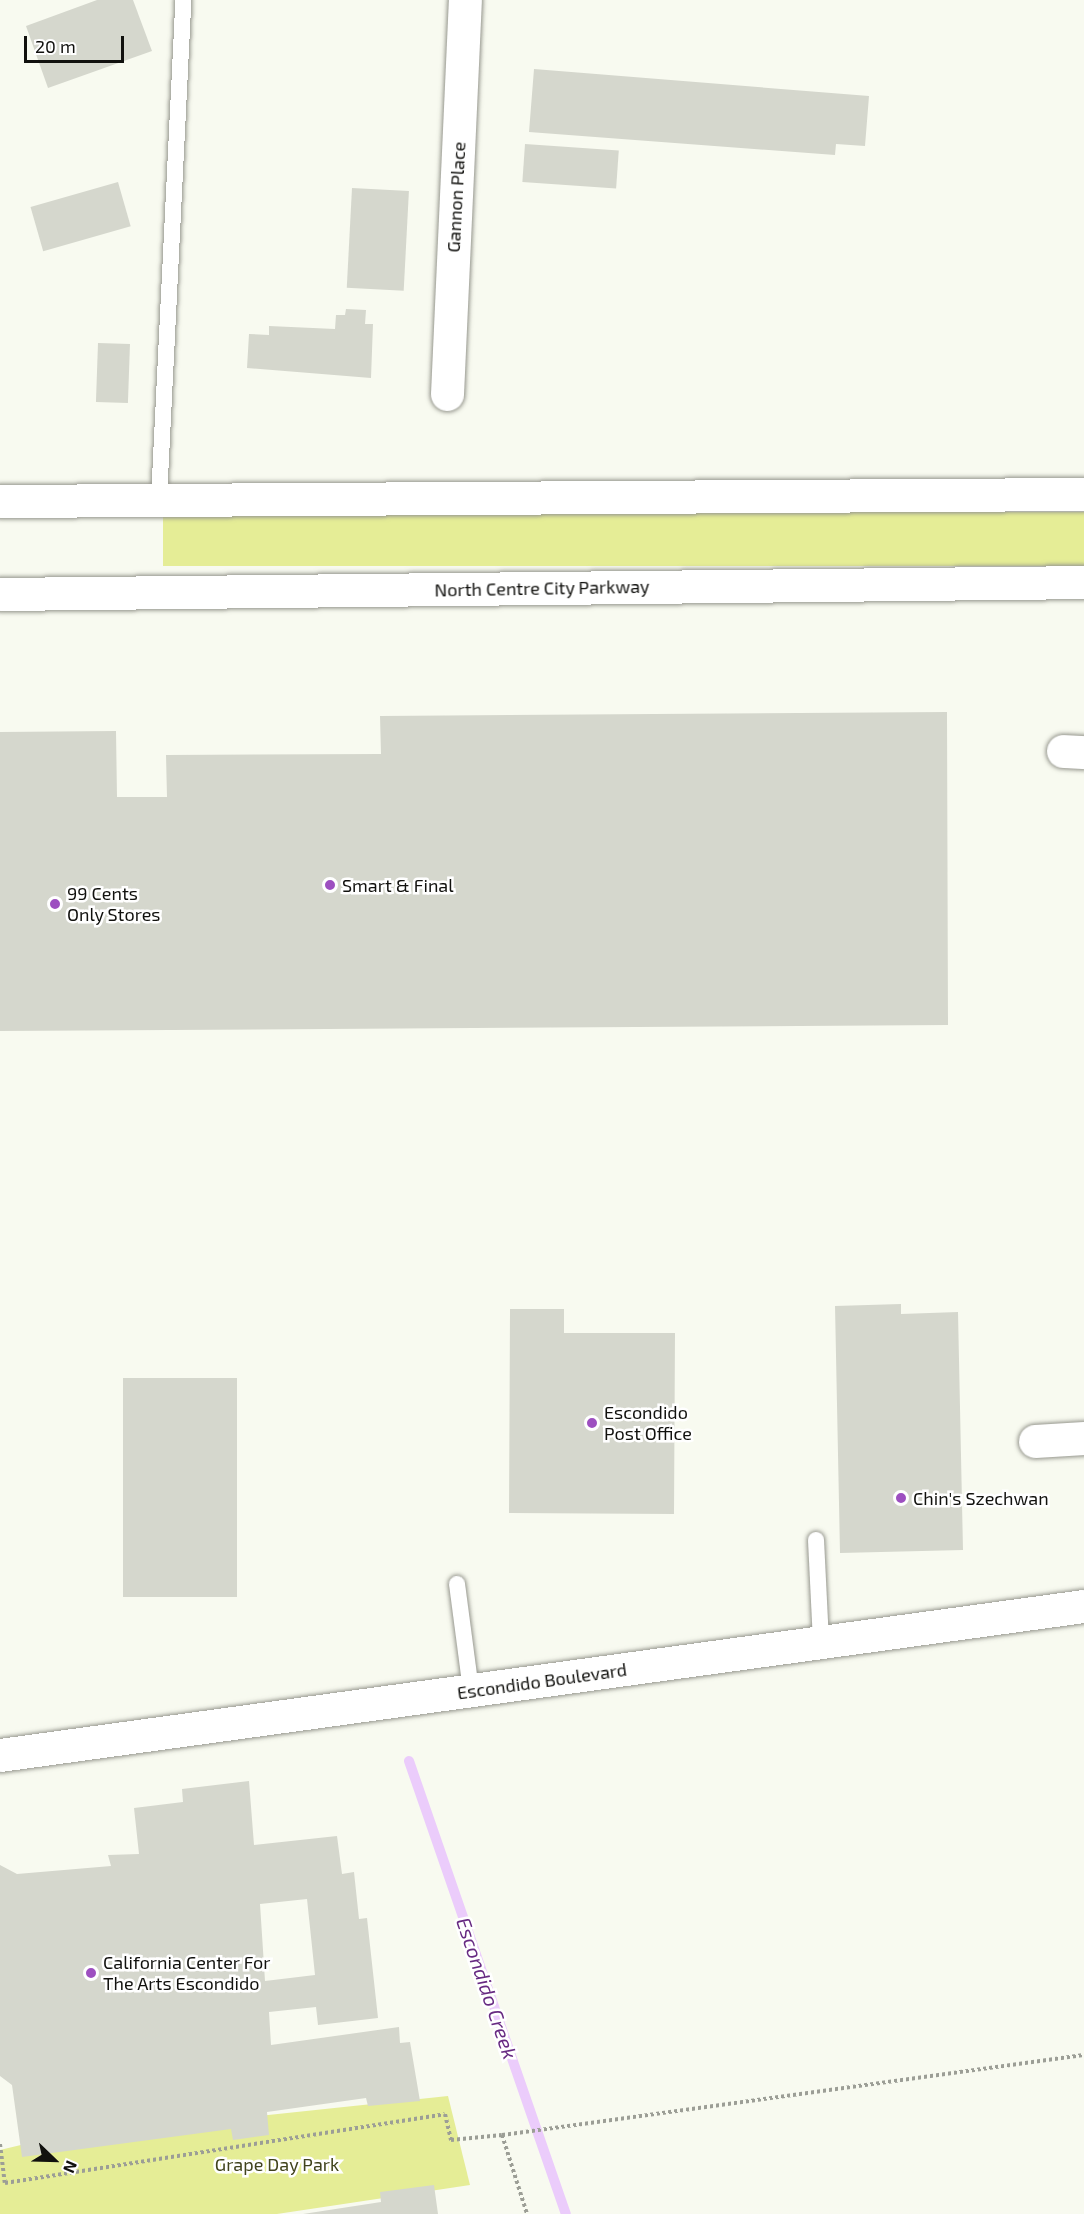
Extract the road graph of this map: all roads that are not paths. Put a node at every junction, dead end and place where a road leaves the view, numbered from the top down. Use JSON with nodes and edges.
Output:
{"nodes":[{"id":1,"x":183,"y":0,"type":"edge"},
{"id":2,"x":465,"y":0,"type":"edge"},
{"id":3,"x":447,"y":394,"type":"dead end"},
{"id":4,"x":1084,"y":494,"type":"edge"},
{"id":5,"x":159,"y":499,"type":"junction"},
{"id":6,"x":0,"y":501,"type":"edge"},
{"id":7,"x":1084,"y":582,"type":"edge"},
{"id":8,"x":0,"y":594,"type":"edge"},
{"id":9,"x":1084,"y":1438,"type":"edge"},
{"id":10,"x":1035,"y":1441,"type":"dead end"},
{"id":11,"x":816,"y":1540,"type":"dead end"},
{"id":12,"x":456,"y":1584,"type":"dead end"},
{"id":13,"x":1084,"y":1606,"type":"edge"},
{"id":14,"x":821,"y":1642,"type":"junction"},
{"id":15,"x":471,"y":1691,"type":"junction"},
{"id":16,"x":0,"y":1755,"type":"edge"}],
"edges":[{"from":1,"to":5,"type":"lane"},
{"from":2,"to":3,"type":"main road","name":"Gannon Place"},
{"from":4,"to":5,"type":"main road"},
{"from":5,"to":6,"type":"main road"},
{"from":7,"to":8,"type":"main road","name":"North Centre City Parkway"},
{"from":9,"to":10,"type":"main road"},
{"from":11,"to":14,"type":"lane"},
{"from":12,"to":15,"type":"lane"},
{"from":13,"to":14,"type":"main road","name":"Escondido Boulevard"},
{"from":14,"to":15,"type":"main road","name":"Escondido Boulevard"},
{"from":15,"to":16,"type":"main road","name":"Escondido Boulevard"}]}
